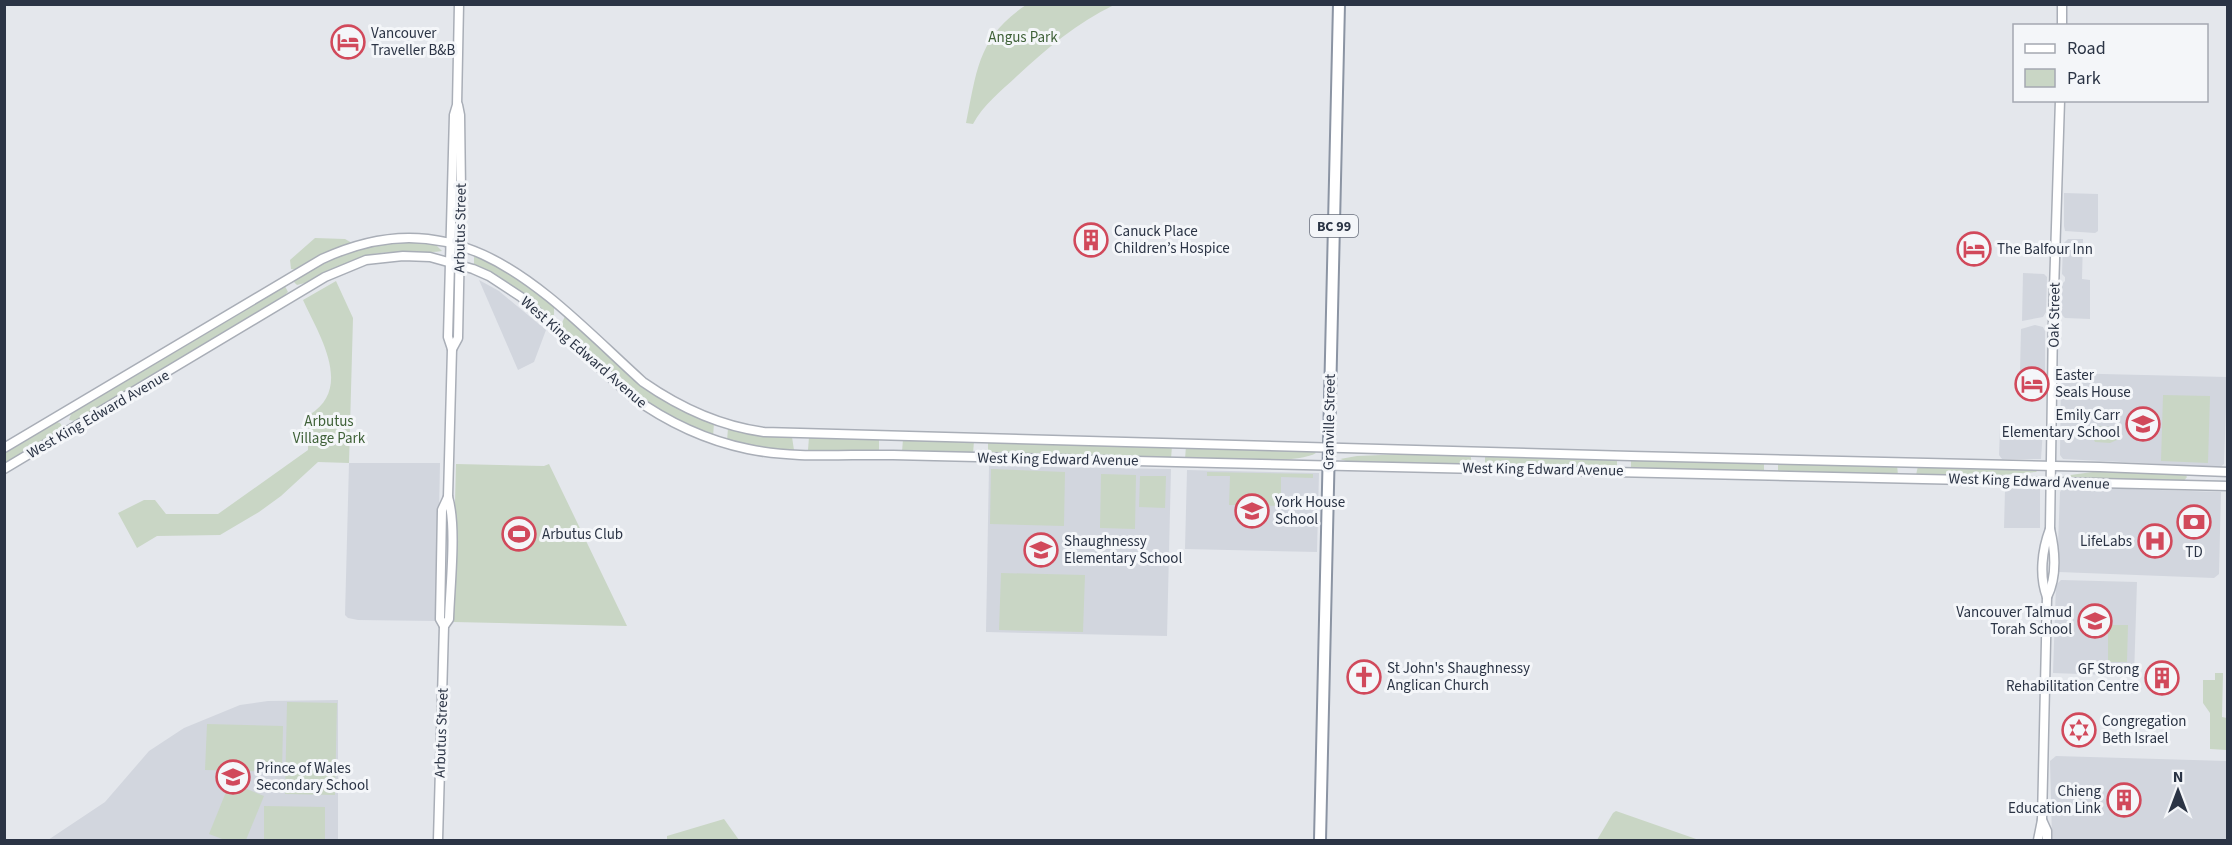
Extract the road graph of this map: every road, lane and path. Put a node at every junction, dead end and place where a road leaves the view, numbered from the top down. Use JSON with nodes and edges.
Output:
{"nodes":[{"id":1,"x":459,"y":4,"type":"edge"},
{"id":2,"x":1339,"y":4,"type":"edge"},
{"id":3,"x":2062,"y":4,"type":"edge"},
{"id":4,"x":2062,"y":24,"type":"edge"},
{"id":5,"x":2060,"y":102,"type":"edge"},
{"id":6,"x":456,"y":245,"type":"junction"},
{"id":7,"x":455,"y":263,"type":"junction"},
{"id":8,"x":1329,"y":447,"type":"junction"},
{"id":9,"x":4,"y":448,"type":"edge"},
{"id":10,"x":1328,"y":465,"type":"junction"},
{"id":11,"x":2052,"y":466,"type":"junction"},
{"id":12,"x":4,"y":469,"type":"edge"},
{"id":13,"x":2188,"y":470,"type":"junction"},
{"id":14,"x":2228,"y":472,"type":"edge"},
{"id":15,"x":2052,"y":482,"type":"junction"},
{"id":16,"x":2190,"y":486,"type":"junction"},
{"id":17,"x":2228,"y":486,"type":"edge"},
{"id":18,"x":2042,"y":820,"type":"junction"},
{"id":19,"x":438,"y":840,"type":"edge"},
{"id":20,"x":1320,"y":840,"type":"edge"},
{"id":21,"x":2038,"y":840,"type":"edge"},
{"id":22,"x":2047,"y":840,"type":"edge"}],
"edges":[{"from":1,"to":6,"type":"main road","name":"Arbutus Street"},
{"from":2,"to":8,"type":"highway","name":"Granville Street","number":"BC 99"},
{"from":3,"to":4,"type":"main road"},
{"from":5,"to":11,"type":"main road","name":"Oak Street"},
{"from":6,"to":7,"type":"main road","name":"Arbutus Street"},
{"from":6,"to":8,"type":"main road","name":"West King Edward Avenue"},
{"from":6,"to":9,"type":"main road","name":"West King Edward Avenue"},
{"from":7,"to":10,"type":"main road","name":"West King Edward Avenue"},
{"from":7,"to":12,"type":"main road","name":"West King Edward Avenue"},
{"from":7,"to":19,"type":"main road","name":"Arbutus Street"},
{"from":8,"to":10,"type":"highway","name":"Granville Street","number":"BC 99"},
{"from":8,"to":11,"type":"main road","name":"West King Edward Avenue"},
{"from":10,"to":15,"type":"main road","name":"West King Edward Avenue"},
{"from":10,"to":20,"type":"highway","name":"Granville Street","number":"BC 99"},
{"from":11,"to":13,"type":"main road","name":"West King Edward Avenue"},
{"from":11,"to":15,"type":"main road","name":"Oak Street"},
{"from":13,"to":14,"type":"main road","name":"West King Edward Avenue"},
{"from":13,"to":16,"type":"main road"},
{"from":15,"to":16,"type":"main road","name":"West King Edward Avenue"},
{"from":15,"to":18,"type":"main road","name":"Oak Street"},
{"from":16,"to":17,"type":"main road","name":"West King Edward Avenue"},
{"from":18,"to":21,"type":"main road","name":"Oak Street"},
{"from":18,"to":22,"type":"main road","name":"Oak Street"}]}
